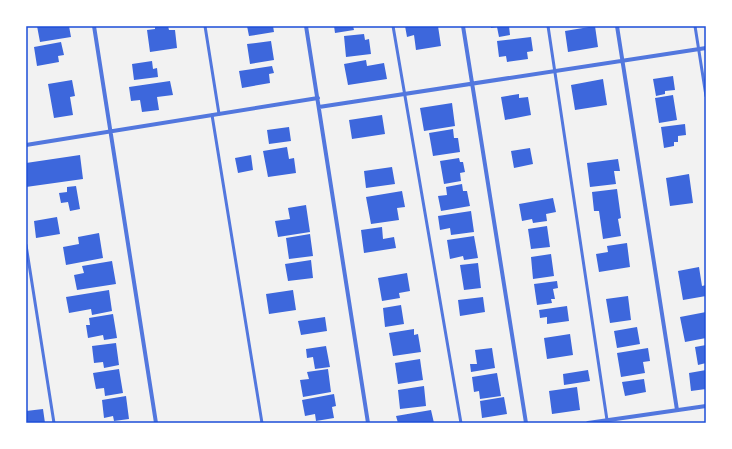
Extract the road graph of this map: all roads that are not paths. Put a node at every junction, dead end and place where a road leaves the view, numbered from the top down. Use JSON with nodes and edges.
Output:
{"nodes":[{"id":1,"x":94,"y":26,"type":"edge"},
{"id":2,"x":205,"y":26,"type":"edge"},
{"id":3,"x":306,"y":26,"type":"edge"},
{"id":4,"x":394,"y":26,"type":"edge"},
{"id":5,"x":463,"y":26,"type":"edge"},
{"id":6,"x":548,"y":26,"type":"edge"},
{"id":7,"x":616,"y":26,"type":"edge"},
{"id":8,"x":695,"y":26,"type":"edge"},
{"id":9,"x":706,"y":48,"type":"edge"},
{"id":10,"x":699,"y":49,"type":"junction"},
{"id":11,"x":622,"y":60,"type":"junction"},
{"id":12,"x":555,"y":71,"type":"junction"},
{"id":13,"x":471,"y":84,"type":"junction"},
{"id":14,"x":405,"y":94,"type":"junction"},
{"id":15,"x":706,"y":96,"type":"edge"},
{"id":16,"x":318,"y":98,"type":"junction"},
{"id":17,"x":319,"y":107,"type":"junction"},
{"id":18,"x":219,"y":114,"type":"junction"},
{"id":19,"x":212,"y":115,"type":"junction"},
{"id":20,"x":110,"y":131,"type":"junction"},
{"id":21,"x":26,"y":145,"type":"edge"},
{"id":22,"x":26,"y":245,"type":"edge"},
{"id":23,"x":706,"y":406,"type":"edge"},
{"id":24,"x":677,"y":410,"type":"junction"},
{"id":25,"x":607,"y":420,"type":"junction"},
{"id":26,"x":54,"y":423,"type":"edge"},
{"id":27,"x":156,"y":423,"type":"edge"},
{"id":28,"x":262,"y":423,"type":"edge"},
{"id":29,"x":368,"y":423,"type":"edge"},
{"id":30,"x":461,"y":423,"type":"edge"},
{"id":31,"x":526,"y":423,"type":"edge"},
{"id":32,"x":588,"y":423,"type":"edge"}],
"edges":[{"from":1,"to":20,"type":"street"},
{"from":2,"to":18,"type":"lane"},
{"from":3,"to":16,"type":"street"},
{"from":4,"to":14,"type":"lane"},
{"from":5,"to":13,"type":"street"},
{"from":6,"to":12,"type":"lane"},
{"from":7,"to":11,"type":"street"},
{"from":8,"to":10,"type":"lane"},
{"from":9,"to":10,"type":"street"},
{"from":10,"to":11,"type":"street"},
{"from":10,"to":15,"type":"lane"},
{"from":11,"to":12,"type":"street"},
{"from":11,"to":24,"type":"street"},
{"from":12,"to":13,"type":"street"},
{"from":12,"to":25,"type":"lane"},
{"from":13,"to":14,"type":"street"},
{"from":13,"to":31,"type":"street"},
{"from":14,"to":17,"type":"street"},
{"from":14,"to":30,"type":"lane"},
{"from":16,"to":17,"type":"street"},
{"from":16,"to":18,"type":"street"},
{"from":17,"to":29,"type":"street"},
{"from":18,"to":19,"type":"street"},
{"from":19,"to":20,"type":"street"},
{"from":19,"to":28,"type":"lane"},
{"from":20,"to":21,"type":"street"},
{"from":20,"to":27,"type":"street"},
{"from":22,"to":26,"type":"lane"},
{"from":23,"to":24,"type":"street"},
{"from":24,"to":25,"type":"street"},
{"from":25,"to":32,"type":"street"}]}
